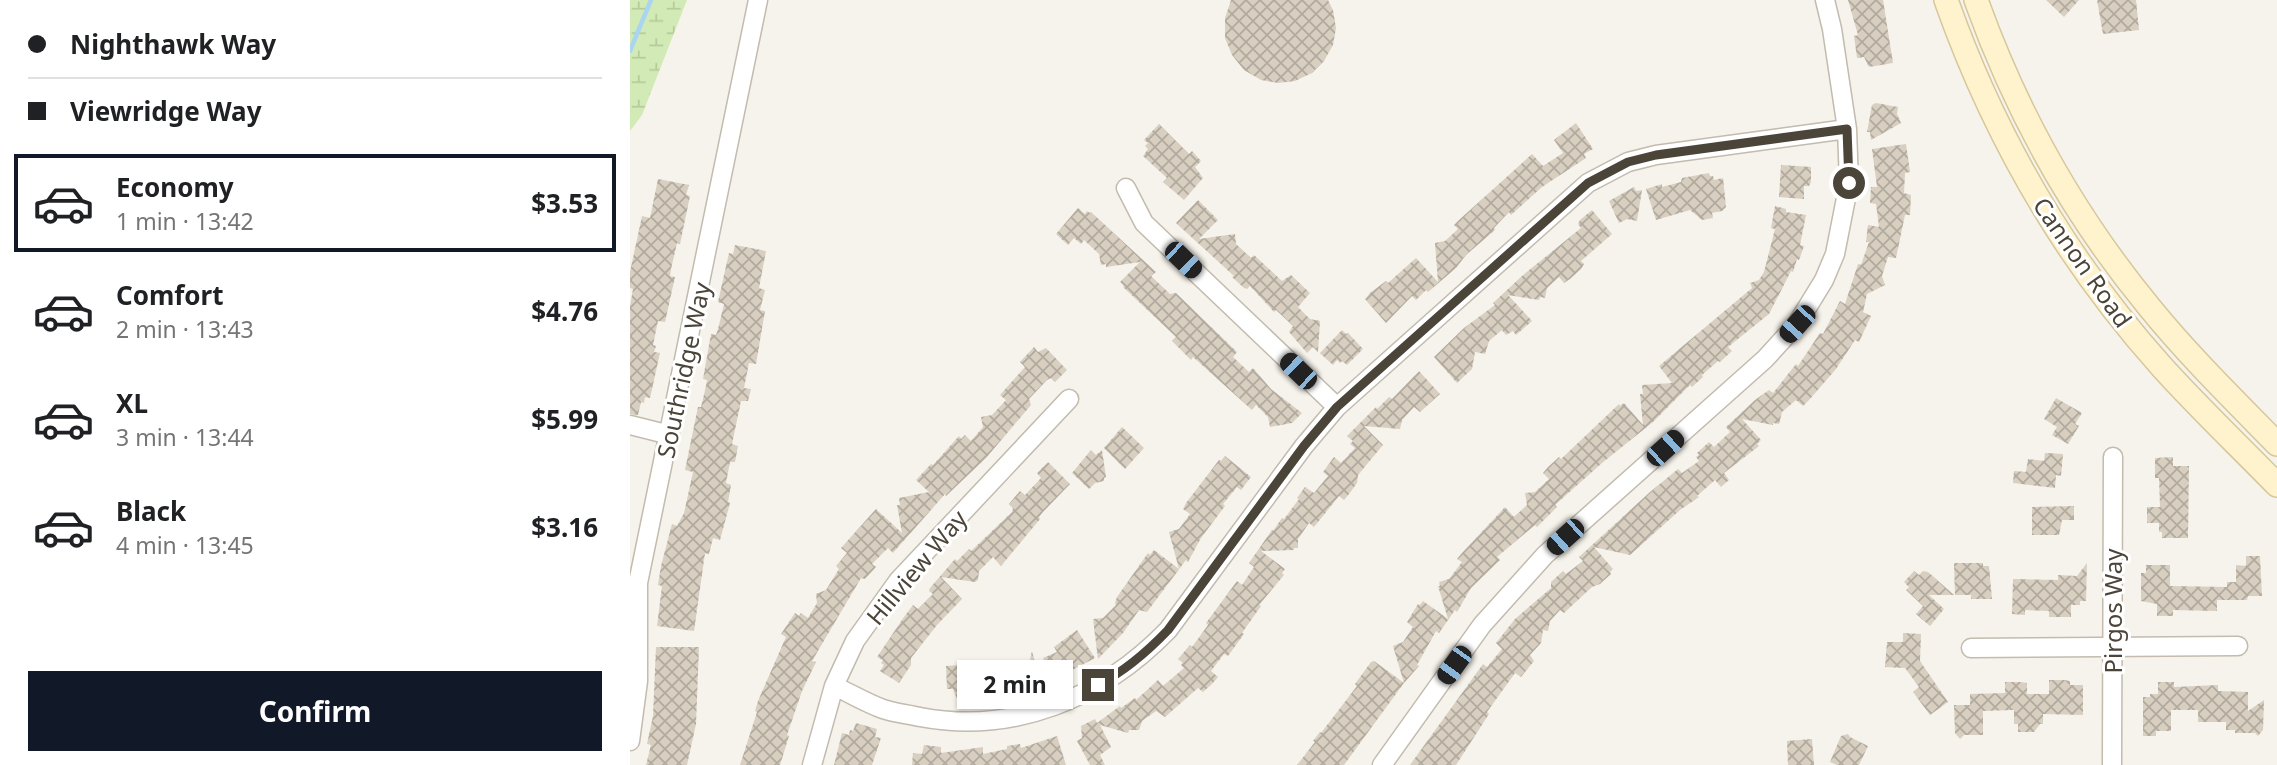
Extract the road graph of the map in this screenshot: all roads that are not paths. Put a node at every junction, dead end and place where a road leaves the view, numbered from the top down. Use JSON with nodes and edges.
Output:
{"nodes":[{"id":1,"x":758,"y":0,"type":"edge"},
{"id":2,"x":1825,"y":0,"type":"edge"},
{"id":3,"x":1946,"y":0,"type":"edge"},
{"id":4,"x":1976,"y":0,"type":"edge"},
{"id":5,"x":1847,"y":129,"type":"junction"},
{"id":6,"x":1126,"y":187,"type":"dead end"},
{"id":7,"x":1069,"y":399,"type":"dead end"},
{"id":8,"x":1337,"y":407,"type":"junction"},
{"id":9,"x":630,"y":425,"type":"edge"},
{"id":10,"x":670,"y":435,"type":"junction"},
{"id":11,"x":2277,"y":444,"type":"edge"},
{"id":12,"x":2113,"y":457,"type":"dead end"},
{"id":13,"x":2277,"y":485,"type":"edge"},
{"id":14,"x":2238,"y":646,"type":"dead end"},
{"id":15,"x":1971,"y":648,"type":"dead end"},
{"id":16,"x":2111,"y":649,"type":"junction"},
{"id":17,"x":834,"y":686,"type":"junction"},
{"id":18,"x":630,"y":741,"type":"edge"},
{"id":19,"x":811,"y":765,"type":"edge"},
{"id":20,"x":1382,"y":765,"type":"edge"},
{"id":21,"x":2112,"y":765,"type":"edge"}],
"edges":[{"from":1,"to":10,"type":"street","name":"Southridge Way"},
{"from":2,"to":5,"type":"street"},
{"from":3,"to":13,"type":"main road","name":"Cannon Road"},
{"from":4,"to":11,"type":"main road","name":"Cannon Road"},
{"from":5,"to":8,"type":"street"},
{"from":5,"to":20,"type":"street"},
{"from":6,"to":8,"type":"street"},
{"from":7,"to":17,"type":"street","name":"Hillview Way"},
{"from":8,"to":17,"type":"street"},
{"from":9,"to":10,"type":"street"},
{"from":10,"to":18,"type":"street","name":"Southridge Way"},
{"from":12,"to":16,"type":"street","name":"Pirgos Way"},
{"from":14,"to":16,"type":"street"},
{"from":15,"to":16,"type":"street"},
{"from":16,"to":21,"type":"street","name":"Pirgos Way"},
{"from":17,"to":19,"type":"street","name":"Hillview Way"}]}
